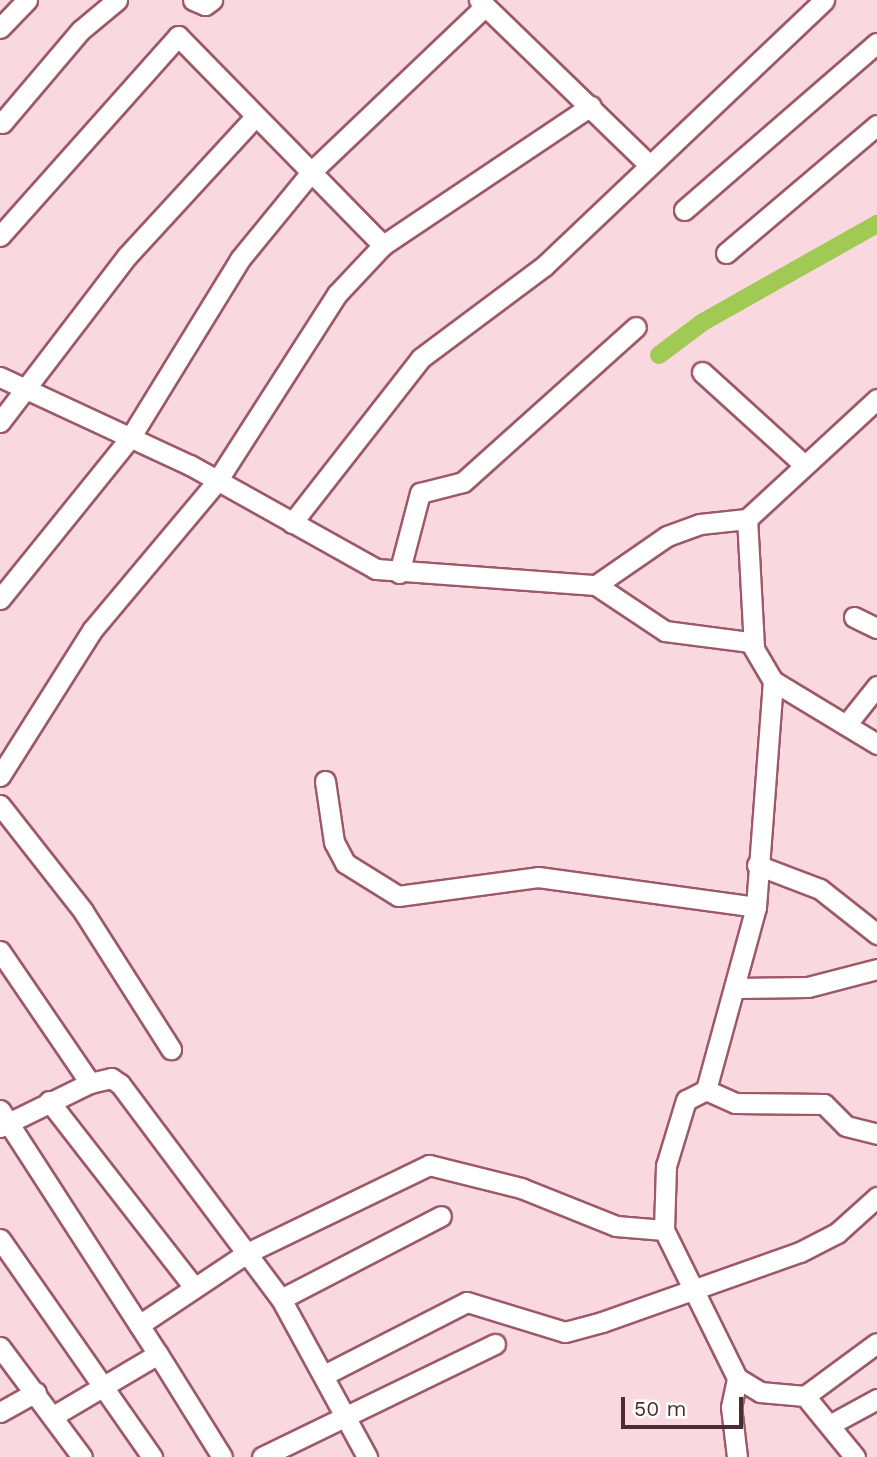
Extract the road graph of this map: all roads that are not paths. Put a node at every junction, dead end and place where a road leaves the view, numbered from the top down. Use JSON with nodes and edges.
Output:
{"nodes":[{"id":1,"x":27,"y":0,"type":"edge"},
{"id":2,"x":117,"y":0,"type":"edge"},
{"id":3,"x":193,"y":0,"type":"edge"},
{"id":4,"x":212,"y":0,"type":"edge"},
{"id":5,"x":824,"y":0,"type":"edge"},
{"id":6,"x":482,"y":3,"type":"edge"},
{"id":7,"x":0,"y":29,"type":"edge"},
{"id":8,"x":877,"y":43,"type":"edge"},
{"id":9,"x":591,"y":106,"type":"junction"},
{"id":10,"x":255,"y":117,"type":"junction"},
{"id":11,"x":2,"y":123,"type":"dead end"},
{"id":12,"x":877,"y":125,"type":"edge"},
{"id":13,"x":648,"y":164,"type":"junction"},
{"id":14,"x":312,"y":171,"type":"junction"},
{"id":15,"x":684,"y":210,"type":"dead end"},
{"id":16,"x":0,"y":236,"type":"edge"},
{"id":17,"x":383,"y":244,"type":"junction"},
{"id":18,"x":726,"y":253,"type":"dead end"},
{"id":19,"x":636,"y":327,"type":"dead end"},
{"id":20,"x":702,"y":372,"type":"dead end"},
{"id":21,"x":0,"y":377,"type":"edge"},
{"id":22,"x":21,"y":390,"type":"junction"},
{"id":23,"x":877,"y":399,"type":"edge"},
{"id":24,"x":0,"y":422,"type":"edge"},
{"id":25,"x":130,"y":438,"type":"junction"},
{"id":26,"x":803,"y":464,"type":"junction"},
{"id":27,"x":218,"y":481,"type":"junction"},
{"id":28,"x":747,"y":519,"type":"junction"},
{"id":29,"x":292,"y":523,"type":"junction"},
{"id":30,"x":399,"y":573,"type":"junction"},
{"id":31,"x":596,"y":585,"type":"junction"},
{"id":32,"x":0,"y":599,"type":"edge"},
{"id":33,"x":854,"y":617,"type":"dead end"},
{"id":34,"x":877,"y":628,"type":"edge"},
{"id":35,"x":754,"y":648,"type":"junction"},
{"id":36,"x":773,"y":681,"type":"junction"},
{"id":37,"x":877,"y":686,"type":"edge"},
{"id":38,"x":846,"y":724,"type":"junction"},
{"id":39,"x":877,"y":744,"type":"edge"},
{"id":40,"x":0,"y":776,"type":"edge"},
{"id":41,"x":325,"y":781,"type":"dead end"},
{"id":42,"x":0,"y":805,"type":"edge"},
{"id":43,"x":757,"y":865,"type":"junction"},
{"id":44,"x":756,"y":907,"type":"junction"},
{"id":45,"x":877,"y":934,"type":"edge"},
{"id":46,"x":0,"y":951,"type":"edge"},
{"id":47,"x":877,"y":969,"type":"edge"},
{"id":48,"x":736,"y":988,"type":"junction"},
{"id":49,"x":171,"y":1049,"type":"dead end"},
{"id":50,"x":90,"y":1083,"type":"junction"},
{"id":51,"x":706,"y":1090,"type":"junction"},
{"id":52,"x":49,"y":1101,"type":"junction"},
{"id":53,"x":3,"y":1120,"type":"edge"},
{"id":54,"x":877,"y":1134,"type":"edge"},
{"id":55,"x":877,"y":1197,"type":"edge"},
{"id":56,"x":441,"y":1216,"type":"dead end"},
{"id":57,"x":664,"y":1230,"type":"junction"},
{"id":58,"x":0,"y":1239,"type":"edge"},
{"id":59,"x":247,"y":1253,"type":"junction"},
{"id":60,"x":192,"y":1285,"type":"junction"},
{"id":61,"x":694,"y":1290,"type":"junction"},
{"id":62,"x":281,"y":1298,"type":"junction"},
{"id":63,"x":139,"y":1325,"type":"junction"},
{"id":64,"x":877,"y":1343,"type":"edge"},
{"id":65,"x":495,"y":1344,"type":"dead end"},
{"id":66,"x":0,"y":1347,"type":"edge"},
{"id":67,"x":158,"y":1354,"type":"junction"},
{"id":68,"x":326,"y":1374,"type":"junction"},
{"id":69,"x":737,"y":1378,"type":"junction"},
{"id":70,"x":104,"y":1385,"type":"junction"},
{"id":71,"x":36,"y":1392,"type":"junction"},
{"id":72,"x":805,"y":1396,"type":"junction"},
{"id":73,"x":877,"y":1399,"type":"edge"},
{"id":74,"x":0,"y":1412,"type":"edge"},
{"id":75,"x":346,"y":1412,"type":"junction"},
{"id":76,"x":53,"y":1416,"type":"junction"},
{"id":77,"x":833,"y":1423,"type":"junction"},
{"id":78,"x":362,"y":1455,"type":"edge"},
{"id":79,"x":82,"y":1457,"type":"edge"},
{"id":80,"x":152,"y":1457,"type":"edge"},
{"id":81,"x":222,"y":1457,"type":"edge"},
{"id":82,"x":262,"y":1457,"type":"edge"},
{"id":83,"x":737,"y":1457,"type":"edge"},
{"id":84,"x":855,"y":1457,"type":"edge"}],
"edges":[{"from":1,"to":7,"type":"street"},
{"from":2,"to":11,"type":"street"},
{"from":3,"to":4,"type":"street"},
{"from":5,"to":13,"type":"street"},
{"from":6,"to":9,"type":"street"},
{"from":6,"to":14,"type":"street"},
{"from":8,"to":15,"type":"street"},
{"from":9,"to":13,"type":"street"},
{"from":9,"to":17,"type":"street"},
{"from":10,"to":14,"type":"street"},
{"from":10,"to":16,"type":"street"},
{"from":10,"to":22,"type":"street"},
{"from":12,"to":18,"type":"street"},
{"from":13,"to":29,"type":"street"},
{"from":14,"to":17,"type":"street"},
{"from":14,"to":25,"type":"street"},
{"from":17,"to":27,"type":"street"},
{"from":19,"to":30,"type":"street"},
{"from":20,"to":26,"type":"street"},
{"from":21,"to":22,"type":"street"},
{"from":22,"to":24,"type":"street"},
{"from":22,"to":25,"type":"street"},
{"from":23,"to":26,"type":"street"},
{"from":25,"to":27,"type":"street"},
{"from":25,"to":32,"type":"street"},
{"from":26,"to":28,"type":"street"},
{"from":27,"to":29,"type":"street"},
{"from":27,"to":40,"type":"street"},
{"from":28,"to":31,"type":"street"},
{"from":28,"to":35,"type":"street"},
{"from":29,"to":30,"type":"street"},
{"from":30,"to":31,"type":"street"},
{"from":31,"to":35,"type":"street"},
{"from":33,"to":34,"type":"street"},
{"from":35,"to":36,"type":"street"},
{"from":36,"to":38,"type":"street"},
{"from":36,"to":43,"type":"street"},
{"from":37,"to":38,"type":"street"},
{"from":38,"to":39,"type":"street"},
{"from":41,"to":44,"type":"street"},
{"from":42,"to":49,"type":"street"},
{"from":43,"to":44,"type":"street"},
{"from":43,"to":45,"type":"street"},
{"from":44,"to":48,"type":"street"},
{"from":46,"to":50,"type":"street"},
{"from":47,"to":48,"type":"street"},
{"from":48,"to":51,"type":"street"},
{"from":50,"to":52,"type":"street"},
{"from":50,"to":59,"type":"street"},
{"from":51,"to":54,"type":"street"},
{"from":51,"to":57,"type":"street"},
{"from":52,"to":53,"type":"street"},
{"from":52,"to":60,"type":"street"},
{"from":53,"to":63,"type":"street"},
{"from":55,"to":61,"type":"street"},
{"from":56,"to":62,"type":"street"},
{"from":57,"to":59,"type":"street"},
{"from":57,"to":61,"type":"street"},
{"from":58,"to":70,"type":"street"},
{"from":59,"to":60,"type":"street"},
{"from":59,"to":62,"type":"street"},
{"from":60,"to":63,"type":"street"},
{"from":61,"to":68,"type":"street"},
{"from":61,"to":69,"type":"street"},
{"from":62,"to":68,"type":"street"},
{"from":63,"to":67,"type":"street"},
{"from":64,"to":72,"type":"street"},
{"from":65,"to":75,"type":"street"},
{"from":66,"to":71,"type":"street"},
{"from":67,"to":70,"type":"street"},
{"from":67,"to":81,"type":"street"},
{"from":68,"to":75,"type":"street"},
{"from":69,"to":72,"type":"street"},
{"from":69,"to":83,"type":"street"},
{"from":70,"to":76,"type":"street"},
{"from":70,"to":80,"type":"street"},
{"from":71,"to":74,"type":"street"},
{"from":71,"to":76,"type":"street"},
{"from":72,"to":77,"type":"street"},
{"from":73,"to":77,"type":"street"},
{"from":75,"to":78,"type":"street"},
{"from":75,"to":82,"type":"street"},
{"from":76,"to":79,"type":"street"},
{"from":77,"to":84,"type":"street"}]}
